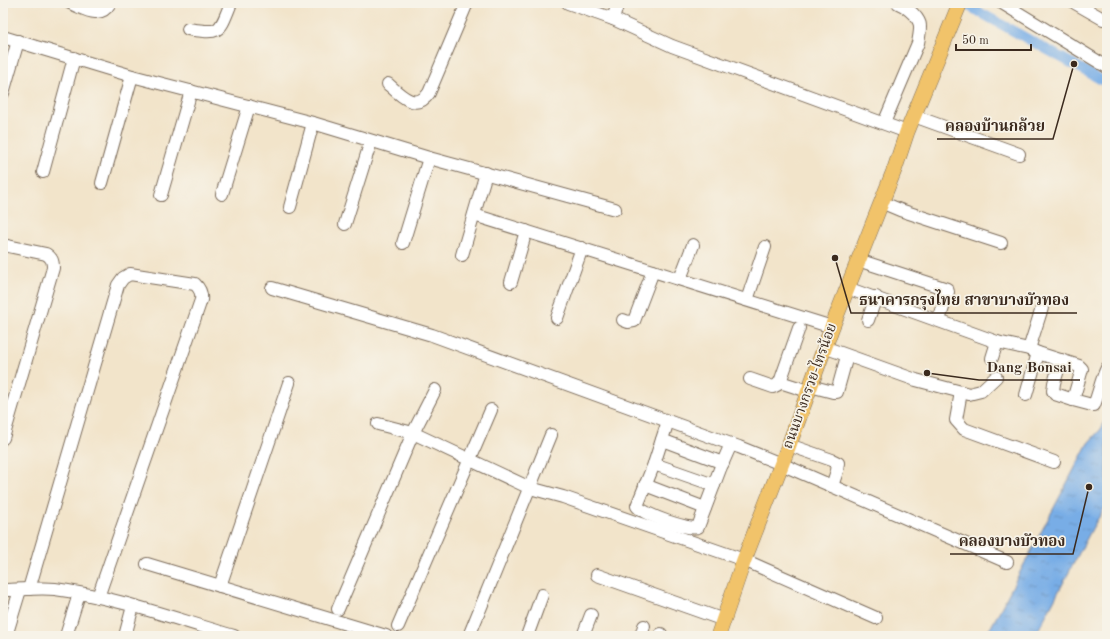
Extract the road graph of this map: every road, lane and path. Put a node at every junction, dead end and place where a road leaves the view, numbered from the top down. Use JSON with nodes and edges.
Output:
{"nodes":[{"id":1,"x":70,"y":3,"type":"edge"},
{"id":2,"x":110,"y":3,"type":"edge"},
{"id":3,"x":231,"y":3,"type":"edge"},
{"id":4,"x":466,"y":3,"type":"edge"},
{"id":5,"x":568,"y":3,"type":"edge"},
{"id":6,"x":618,"y":3,"type":"edge"},
{"id":7,"x":898,"y":3,"type":"edge"},
{"id":8,"x":1002,"y":3,"type":"edge"},
{"id":9,"x":1074,"y":3,"type":"edge"},
{"id":10,"x":960,"y":4,"type":"edge"},
{"id":11,"x":1103,"y":19,"type":"dead end"},
{"id":12,"x":613,"y":20,"type":"junction"},
{"id":13,"x":188,"y":29,"type":"dead end"},
{"id":14,"x":3,"y":37,"type":"edge"},
{"id":15,"x":18,"y":41,"type":"junction"},
{"id":16,"x":74,"y":58,"type":"junction"},
{"id":17,"x":1107,"y":68,"type":"edge"},
{"id":18,"x":132,"y":76,"type":"junction"},
{"id":19,"x":388,"y":84,"type":"dead end"},
{"id":20,"x":191,"y":91,"type":"junction"},
{"id":21,"x":3,"y":93,"type":"edge"},
{"id":22,"x":249,"y":106,"type":"junction"},
{"id":23,"x":914,"y":116,"type":"junction"},
{"id":24,"x":313,"y":123,"type":"junction"},
{"id":25,"x":884,"y":123,"type":"junction"},
{"id":26,"x":907,"y":132,"type":"junction"},
{"id":27,"x":372,"y":141,"type":"junction"},
{"id":28,"x":1019,"y":154,"type":"dead end"},
{"id":29,"x":429,"y":158,"type":"junction"},
{"id":30,"x":43,"y":172,"type":"dead end"},
{"id":31,"x":486,"y":173,"type":"junction"},
{"id":32,"x":102,"y":182,"type":"dead end"},
{"id":33,"x":222,"y":194,"type":"dead end"},
{"id":34,"x":160,"y":195,"type":"dead end"},
{"id":35,"x":881,"y":202,"type":"junction"},
{"id":36,"x":290,"y":207,"type":"dead end"},
{"id":37,"x":615,"y":209,"type":"dead end"},
{"id":38,"x":474,"y":215,"type":"junction"},
{"id":39,"x":345,"y":224,"type":"dead end"},
{"id":40,"x":526,"y":231,"type":"junction"},
{"id":41,"x":403,"y":243,"type":"dead end"},
{"id":42,"x":1001,"y":243,"type":"dead end"},
{"id":43,"x":3,"y":245,"type":"edge"},
{"id":44,"x":693,"y":245,"type":"dead end"},
{"id":45,"x":765,"y":247,"type":"dead end"},
{"id":46,"x":582,"y":248,"type":"junction"},
{"id":47,"x":462,"y":255,"type":"dead end"},
{"id":48,"x":858,"y":260,"type":"junction"},
{"id":49,"x":654,"y":271,"type":"junction"},
{"id":50,"x":680,"y":279,"type":"junction"},
{"id":51,"x":511,"y":282,"type":"dead end"},
{"id":52,"x":272,"y":288,"type":"dead end"},
{"id":53,"x":848,"y":288,"type":"junction"},
{"id":54,"x":876,"y":298,"type":"junction"},
{"id":55,"x":747,"y":300,"type":"junction"},
{"id":56,"x":1042,"y":308,"type":"dead end"},
{"id":57,"x":557,"y":318,"type":"dead end"},
{"id":58,"x":623,"y":320,"type":"dead end"},
{"id":59,"x":868,"y":320,"type":"dead end"},
{"id":60,"x":939,"y":320,"type":"junction"},
{"id":61,"x":832,"y":327,"type":"junction"},
{"id":62,"x":799,"y":328,"type":"dead end"},
{"id":63,"x":997,"y":342,"type":"junction"},
{"id":64,"x":824,"y":347,"type":"junction"},
{"id":65,"x":1033,"y":351,"type":"junction"},
{"id":66,"x":847,"y":356,"type":"junction"},
{"id":67,"x":992,"y":358,"type":"dead end"},
{"id":68,"x":1061,"y":360,"type":"junction"},
{"id":69,"x":1107,"y":368,"type":"edge"},
{"id":70,"x":996,"y":377,"type":"dead end"},
{"id":71,"x":750,"y":380,"type":"dead end"},
{"id":72,"x":780,"y":382,"type":"junction"},
{"id":73,"x":289,"y":383,"type":"dead end"},
{"id":74,"x":809,"y":389,"type":"junction"},
{"id":75,"x":435,"y":390,"type":"dead end"},
{"id":76,"x":961,"y":392,"type":"junction"},
{"id":77,"x":1026,"y":395,"type":"dead end"},
{"id":78,"x":1073,"y":400,"type":"junction"},
{"id":79,"x":491,"y":410,"type":"dead end"},
{"id":80,"x":668,"y":421,"type":"junction"},
{"id":81,"x":378,"y":424,"type":"dead end"},
{"id":82,"x":413,"y":434,"type":"junction"},
{"id":83,"x":551,"y":435,"type":"dead end"},
{"id":84,"x":3,"y":438,"type":"edge"},
{"id":85,"x":662,"y":440,"type":"junction"},
{"id":86,"x":731,"y":444,"type":"junction"},
{"id":87,"x":789,"y":445,"type":"junction"},
{"id":88,"x":469,"y":458,"type":"junction"},
{"id":89,"x":1054,"y":462,"type":"dead end"},
{"id":90,"x":723,"y":463,"type":"junction"},
{"id":91,"x":654,"y":464,"type":"junction"},
{"id":92,"x":781,"y":464,"type":"junction"},
{"id":93,"x":645,"y":485,"type":"junction"},
{"id":94,"x":714,"y":485,"type":"junction"},
{"id":95,"x":832,"y":486,"type":"junction"},
{"id":96,"x":530,"y":488,"type":"junction"},
{"id":97,"x":705,"y":508,"type":"junction"},
{"id":98,"x":744,"y":560,"type":"junction"},
{"id":99,"x":1007,"y":562,"type":"dead end"},
{"id":100,"x":147,"y":564,"type":"dead end"},
{"id":101,"x":597,"y":575,"type":"dead end"},
{"id":102,"x":220,"y":586,"type":"junction"},
{"id":103,"x":3,"y":590,"type":"edge"},
{"id":104,"x":24,"y":590,"type":"junction"},
{"id":105,"x":79,"y":594,"type":"junction"},
{"id":106,"x":542,"y":595,"type":"dead end"},
{"id":107,"x":98,"y":597,"type":"junction"},
{"id":108,"x":133,"y":606,"type":"junction"},
{"id":109,"x":338,"y":609,"type":"dead end"},
{"id":110,"x":591,"y":614,"type":"dead end"},
{"id":111,"x":876,"y":618,"type":"dead end"},
{"id":112,"x":724,"y":620,"type":"junction"},
{"id":113,"x":398,"y":626,"type":"dead end"},
{"id":114,"x":207,"y":632,"type":"edge"},
{"id":115,"x":6,"y":636,"type":"edge"},
{"id":116,"x":66,"y":636,"type":"edge"},
{"id":117,"x":125,"y":636,"type":"edge"},
{"id":118,"x":234,"y":636,"type":"edge"},
{"id":119,"x":386,"y":636,"type":"edge"},
{"id":120,"x":469,"y":636,"type":"edge"},
{"id":121,"x":527,"y":636,"type":"edge"},
{"id":122,"x":583,"y":636,"type":"edge"},
{"id":123,"x":718,"y":636,"type":"edge"}],
"edges":[{"from":1,"to":2,"type":"street"},
{"from":3,"to":13,"type":"street"},
{"from":4,"to":19,"type":"street"},
{"from":5,"to":12,"type":"street"},
{"from":6,"to":12,"type":"street"},
{"from":7,"to":25,"type":"street"},
{"from":8,"to":17,"type":"street"},
{"from":9,"to":11,"type":"street"},
{"from":10,"to":23,"type":"main road","name":"ถนนบางกรวย-ไทรน้อย"},
{"from":12,"to":25,"type":"street"},
{"from":14,"to":15,"type":"street"},
{"from":15,"to":16,"type":"street"},
{"from":15,"to":21,"type":"street"},
{"from":16,"to":18,"type":"street"},
{"from":16,"to":30,"type":"street"},
{"from":18,"to":20,"type":"street"},
{"from":18,"to":32,"type":"street"},
{"from":20,"to":22,"type":"street"},
{"from":20,"to":34,"type":"street"},
{"from":22,"to":24,"type":"street"},
{"from":22,"to":33,"type":"street"},
{"from":23,"to":26,"type":"main road","name":"ถนนบางกรวย-ไทรน้อย"},
{"from":23,"to":28,"type":"street"},
{"from":24,"to":27,"type":"street"},
{"from":24,"to":36,"type":"street"},
{"from":25,"to":26,"type":"street"},
{"from":26,"to":35,"type":"main road","name":"ถนนบางกรวย-ไทรน้อย"},
{"from":27,"to":29,"type":"street"},
{"from":27,"to":39,"type":"street"},
{"from":29,"to":31,"type":"street"},
{"from":29,"to":41,"type":"street"},
{"from":31,"to":37,"type":"street"},
{"from":31,"to":38,"type":"street"},
{"from":35,"to":42,"type":"street"},
{"from":35,"to":48,"type":"main road","name":"ถนนบางกรวย-ไทรน้อย"},
{"from":38,"to":40,"type":"street"},
{"from":38,"to":47,"type":"street"},
{"from":40,"to":46,"type":"street"},
{"from":40,"to":51,"type":"street"},
{"from":43,"to":84,"type":"street"},
{"from":44,"to":50,"type":"street"},
{"from":45,"to":55,"type":"street"},
{"from":46,"to":49,"type":"street"},
{"from":46,"to":57,"type":"street"},
{"from":48,"to":53,"type":"main road","name":"ถนนบางกรวย-ไทรน้อย"},
{"from":48,"to":60,"type":"street"},
{"from":49,"to":50,"type":"street"},
{"from":49,"to":58,"type":"street"},
{"from":50,"to":55,"type":"street"},
{"from":52,"to":80,"type":"street"},
{"from":53,"to":54,"type":"street"},
{"from":53,"to":61,"type":"main road","name":"ถนนบางกรวย-ไทรน้อย"},
{"from":54,"to":59,"type":"street"},
{"from":54,"to":60,"type":"street"},
{"from":55,"to":61,"type":"street"},
{"from":56,"to":65,"type":"street"},
{"from":60,"to":63,"type":"street"},
{"from":61,"to":64,"type":"main road","name":"ถนนบางกรวย-ไทรน้อย"},
{"from":62,"to":72,"type":"street"},
{"from":63,"to":65,"type":"street"},
{"from":63,"to":67,"type":"street"},
{"from":64,"to":66,"type":"street"},
{"from":64,"to":74,"type":"main road","name":"ถนนบางกรวย-ไทรน้อย"},
{"from":65,"to":68,"type":"street"},
{"from":65,"to":77,"type":"street"},
{"from":66,"to":74,"type":"street"},
{"from":66,"to":76,"type":"street"},
{"from":68,"to":78,"type":"street"},
{"from":68,"to":78,"type":"street"},
{"from":69,"to":78,"type":"street"},
{"from":70,"to":76,"type":"street"},
{"from":71,"to":72,"type":"street"},
{"from":72,"to":74,"type":"street"},
{"from":73,"to":102,"type":"street"},
{"from":74,"to":87,"type":"main road","name":"ถนนบางกรวย-ไทรน้อย"},
{"from":75,"to":82,"type":"street"},
{"from":76,"to":89,"type":"street"},
{"from":79,"to":88,"type":"street"},
{"from":80,"to":85,"type":"street"},
{"from":80,"to":86,"type":"street"},
{"from":81,"to":82,"type":"street"},
{"from":82,"to":88,"type":"street"},
{"from":82,"to":109,"type":"street"},
{"from":83,"to":96,"type":"street"},
{"from":85,"to":90,"type":"street"},
{"from":85,"to":91,"type":"street"},
{"from":86,"to":90,"type":"street"},
{"from":86,"to":92,"type":"street"},
{"from":87,"to":92,"type":"main road","name":"ถนนบางกรวย-ไทรน้อย"},
{"from":87,"to":95,"type":"street"},
{"from":88,"to":96,"type":"street"},
{"from":88,"to":113,"type":"street"},
{"from":90,"to":94,"type":"street"},
{"from":91,"to":93,"type":"street"},
{"from":91,"to":94,"type":"street"},
{"from":92,"to":95,"type":"street"},
{"from":92,"to":98,"type":"main road","name":"ถนนบางกรวย-ไทรน้อย"},
{"from":93,"to":97,"type":"street"},
{"from":93,"to":97,"type":"street"},
{"from":94,"to":97,"type":"street"},
{"from":95,"to":99,"type":"street"},
{"from":96,"to":98,"type":"street"},
{"from":96,"to":120,"type":"street"},
{"from":98,"to":111,"type":"street"},
{"from":98,"to":112,"type":"main road","name":"ถนนบางกรวย-ไทรน้อย"},
{"from":100,"to":102,"type":"street"},
{"from":101,"to":112,"type":"street"},
{"from":102,"to":119,"type":"street"},
{"from":103,"to":104,"type":"street"},
{"from":104,"to":105,"type":"street"},
{"from":104,"to":107,"type":"street"},
{"from":104,"to":115,"type":"street"},
{"from":105,"to":107,"type":"street"},
{"from":105,"to":116,"type":"street"},
{"from":106,"to":121,"type":"street"},
{"from":107,"to":108,"type":"street"},
{"from":108,"to":114,"type":"street"},
{"from":108,"to":117,"type":"street"},
{"from":110,"to":122,"type":"street"},
{"from":112,"to":123,"type":"main road","name":"ถนนบางกรวย-ไทรน้อย"},
{"from":114,"to":118,"type":"street"}]}
